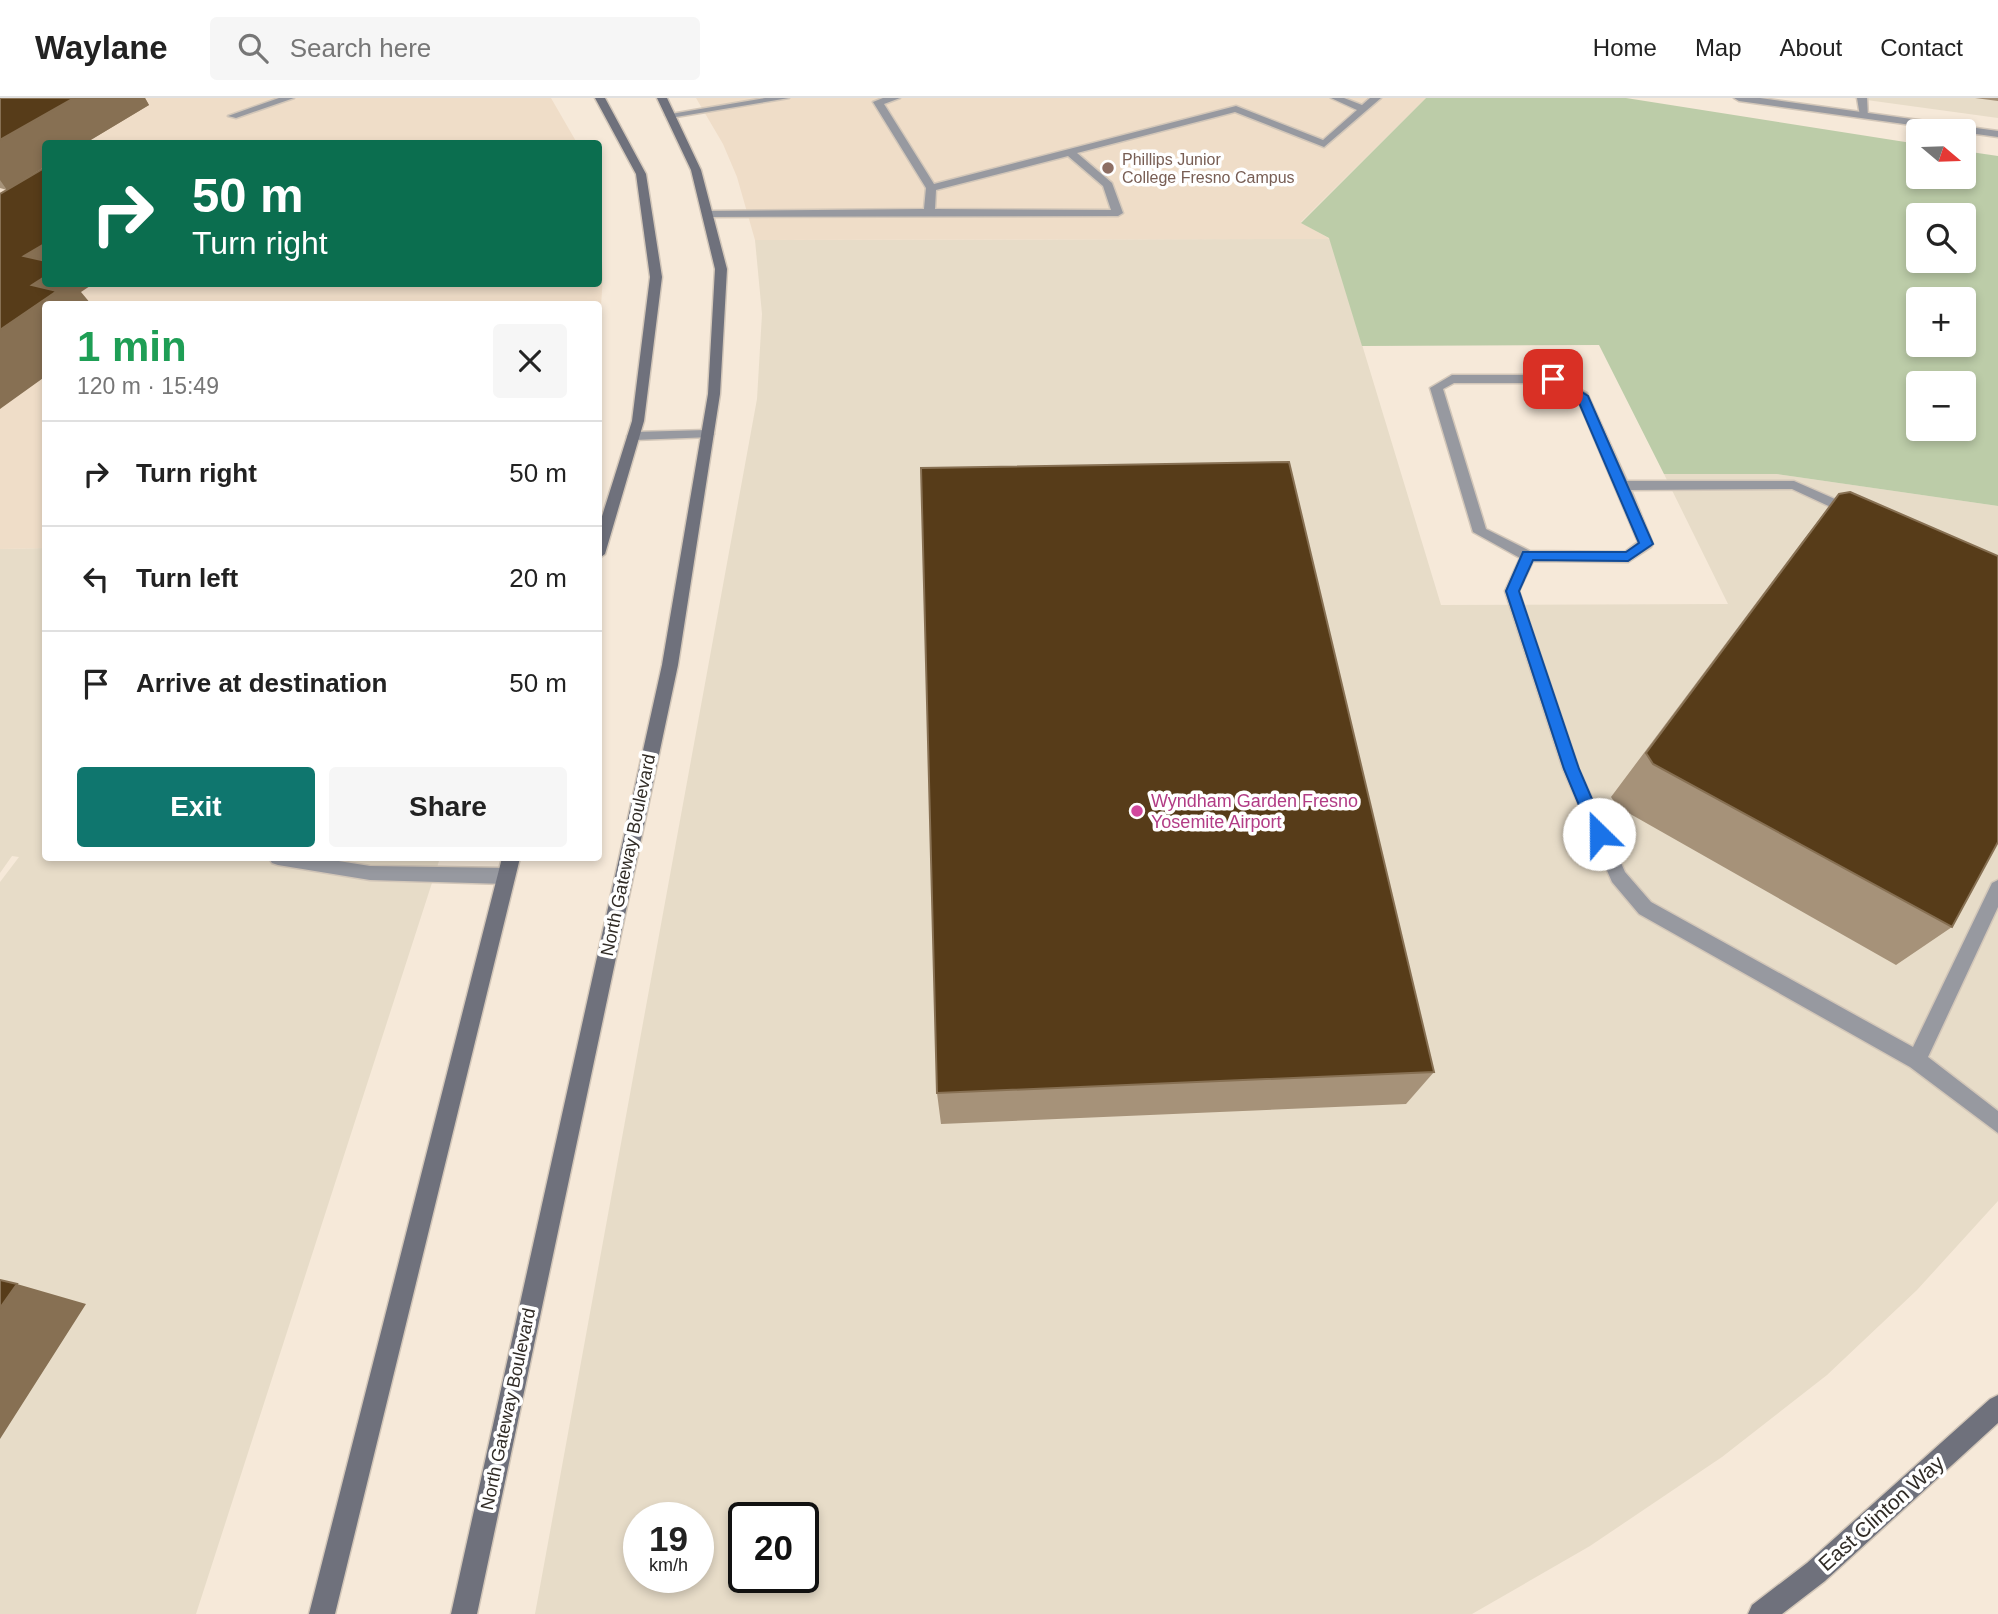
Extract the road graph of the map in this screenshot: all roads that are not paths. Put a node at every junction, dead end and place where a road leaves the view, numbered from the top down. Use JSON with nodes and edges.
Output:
{"nodes":[{"id":1,"x":289,"y":98,"type":"edge"},
{"id":2,"x":600,"y":98,"type":"edge"},
{"id":3,"x":662,"y":98,"type":"edge"},
{"id":4,"x":784,"y":98,"type":"edge"},
{"id":5,"x":895,"y":98,"type":"edge"},
{"id":6,"x":1336,"y":98,"type":"edge"},
{"id":7,"x":1376,"y":98,"type":"edge"},
{"id":8,"x":1739,"y":98,"type":"edge"},
{"id":9,"x":1862,"y":98,"type":"edge"},
{"id":10,"x":1363,"y":109,"type":"junction"},
{"id":11,"x":670,"y":115,"type":"junction"},
{"id":12,"x":233,"y":116,"type":"dead end"},
{"id":13,"x":1865,"y":116,"type":"junction"},
{"id":14,"x":1998,"y":134,"type":"edge"},
{"id":15,"x":1070,"y":152,"type":"junction"},
{"id":16,"x":931,"y":188,"type":"junction"},
{"id":17,"x":929,"y":212,"type":"junction"},
{"id":18,"x":708,"y":214,"type":"junction"},
{"id":19,"x":707,"y":433,"type":"junction"},
{"id":20,"x":634,"y":436,"type":"junction"},
{"id":21,"x":1622,"y":486,"type":"junction"},
{"id":22,"x":1866,"y":518,"type":"edge"},
{"id":23,"x":602,"y":541,"type":"edge"},
{"id":24,"x":1528,"y":556,"type":"junction"},
{"id":25,"x":296,"y":861,"type":"edge"},
{"id":26,"x":508,"y":867,"type":"edge"},
{"id":27,"x":1998,"y":888,"type":"edge"},
{"id":28,"x":1917,"y":1060,"type":"junction"},
{"id":29,"x":1998,"y":1123,"type":"edge"},
{"id":30,"x":1998,"y":1407,"type":"edge"},
{"id":31,"x":322,"y":1614,"type":"edge"},
{"id":32,"x":464,"y":1614,"type":"edge"},
{"id":33,"x":1761,"y":1614,"type":"edge"}],
"edges":[{"from":1,"to":12,"type":"street"},
{"from":2,"to":20,"type":"main road"},
{"from":3,"to":11,"type":"main road","name":"North Gateway Boulevard"},
{"from":4,"to":11,"type":"street"},
{"from":5,"to":16,"type":"street"},
{"from":6,"to":10,"type":"street"},
{"from":7,"to":10,"type":"street"},
{"from":8,"to":13,"type":"street"},
{"from":9,"to":13,"type":"street"},
{"from":10,"to":15,"type":"street"},
{"from":11,"to":18,"type":"main road","name":"North Gateway Boulevard"},
{"from":13,"to":14,"type":"street"},
{"from":15,"to":16,"type":"street"},
{"from":15,"to":17,"type":"street"},
{"from":16,"to":17,"type":"street"},
{"from":17,"to":18,"type":"street"},
{"from":18,"to":19,"type":"main road","name":"North Gateway Boulevard"},
{"from":19,"to":20,"type":"street"},
{"from":19,"to":32,"type":"main road","name":"North Gateway Boulevard"},
{"from":20,"to":23,"type":"main road"},
{"from":21,"to":22,"type":"street"},
{"from":21,"to":24,"type":"street"},
{"from":21,"to":24,"type":"street"},
{"from":24,"to":28,"type":"street"},
{"from":25,"to":26,"type":"street"},
{"from":26,"to":31,"type":"main road"},
{"from":27,"to":28,"type":"street"},
{"from":28,"to":29,"type":"street"},
{"from":30,"to":33,"type":"main road","name":"East Clinton Way"}]}
